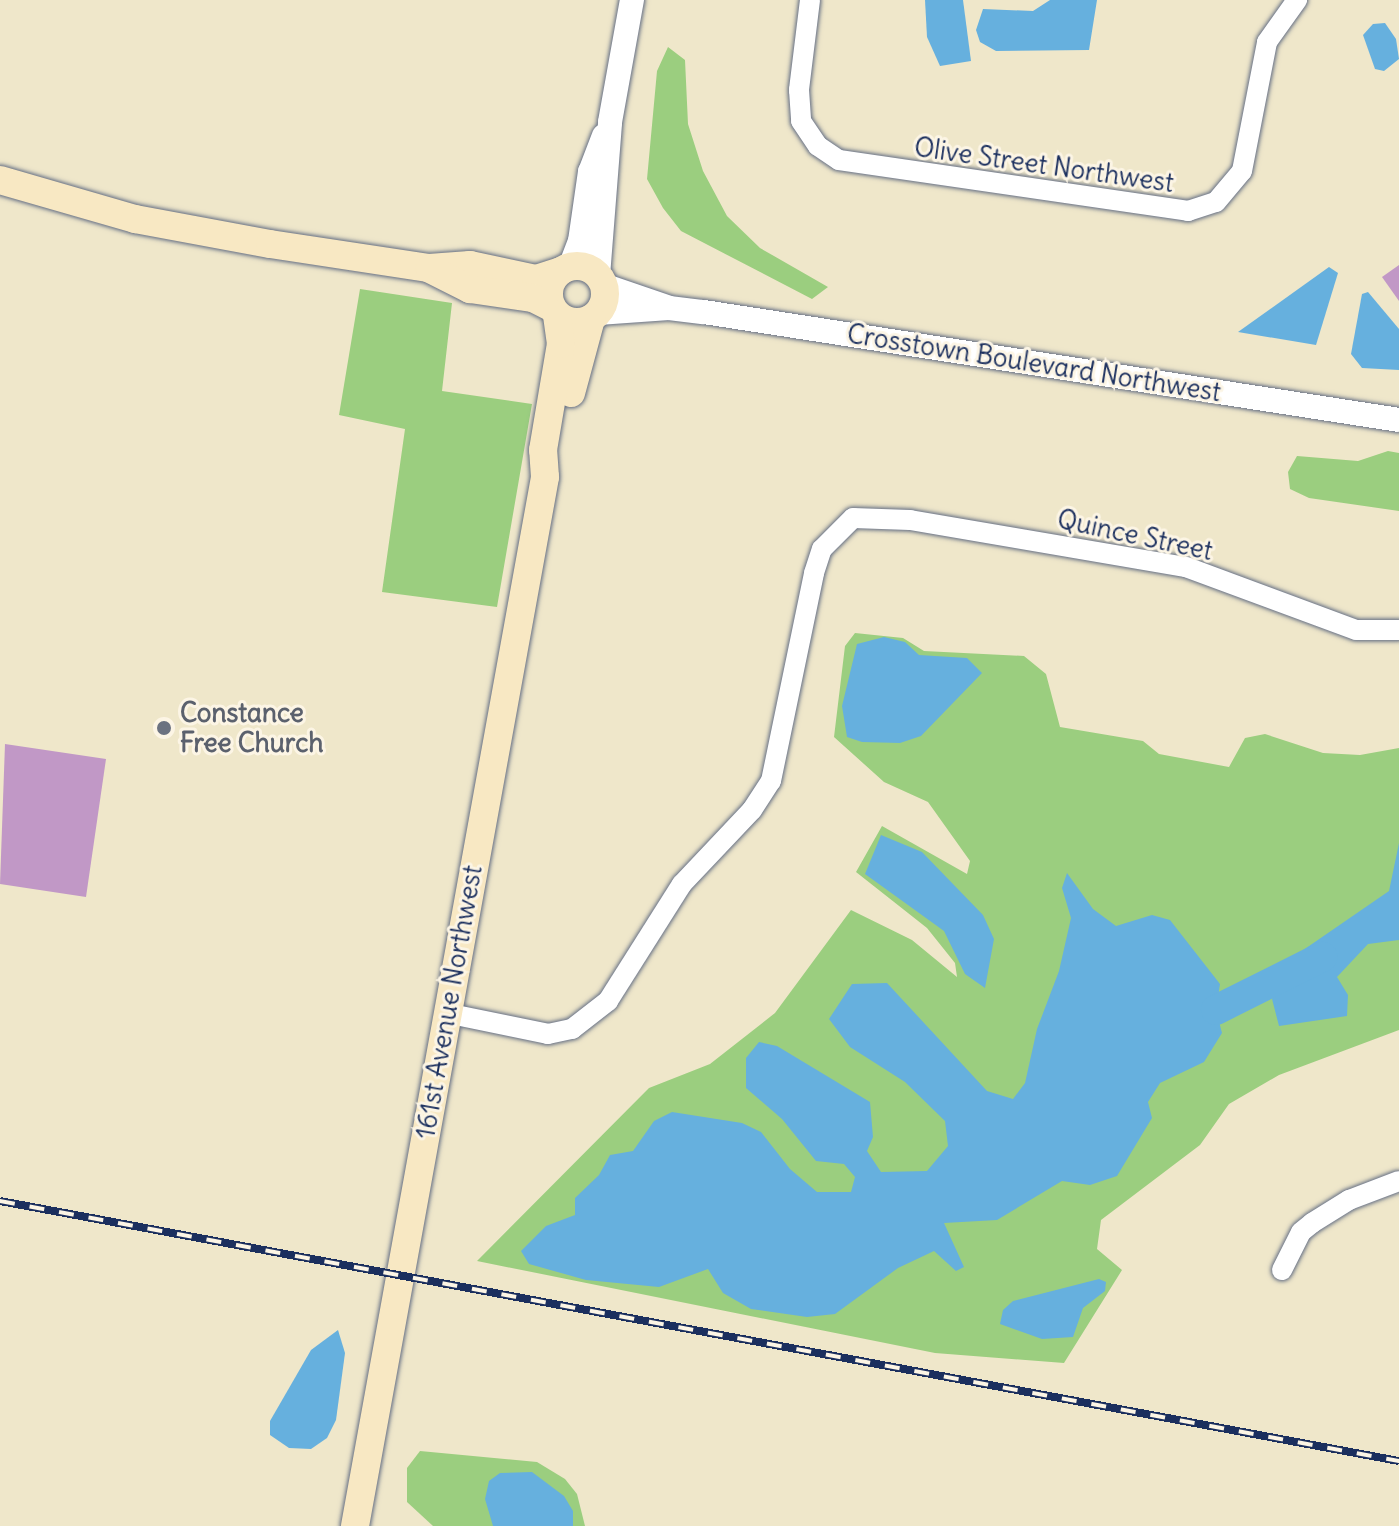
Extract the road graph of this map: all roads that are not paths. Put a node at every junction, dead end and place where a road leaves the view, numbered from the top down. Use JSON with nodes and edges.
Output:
{"nodes":[{"id":1,"x":632,"y":0,"type":"edge"},
{"id":2,"x":810,"y":0,"type":"edge"},
{"id":3,"x":1297,"y":0,"type":"edge"},
{"id":4,"x":610,"y":122,"type":"junction"},
{"id":5,"x":0,"y":180,"type":"edge"},
{"id":6,"x":429,"y":268,"type":"junction"},
{"id":7,"x":565,"y":269,"type":"junction"},
{"id":8,"x":601,"y":280,"type":"junction"},
{"id":9,"x":669,"y":308,"type":"junction"},
{"id":10,"x":554,"y":311,"type":"junction"},
{"id":11,"x":594,"y":316,"type":"junction"},
{"id":12,"x":1399,"y":420,"type":"edge"},
{"id":13,"x":545,"y":477,"type":"junction"},
{"id":14,"x":1399,"y":630,"type":"edge"},
{"id":15,"x":446,"y":1013,"type":"junction"},
{"id":16,"x":1399,"y":1181,"type":"edge"},
{"id":17,"x":1282,"y":1270,"type":"dead end"},
{"id":18,"x":355,"y":1526,"type":"edge"}],
"edges":[{"from":1,"to":4,"type":"street"},
{"from":2,"to":3,"type":"street","name":"Olive Street Northwest"},
{"from":4,"to":7,"type":"street"},
{"from":4,"to":8,"type":"street"},
{"from":5,"to":6,"type":"main road"},
{"from":6,"to":7,"type":"main road"},
{"from":6,"to":10,"type":"main road"},
{"from":7,"to":8,"type":"main road"},
{"from":7,"to":10,"type":"main road"},
{"from":8,"to":9,"type":"street","name":"Crosstown Boulevard Northwest"},
{"from":8,"to":11,"type":"main road"},
{"from":9,"to":11,"type":"street","name":"Crosstown Boulevard Northwest"},
{"from":9,"to":12,"type":"street","name":"Crosstown Boulevard Northwest"},
{"from":10,"to":11,"type":"main road"},
{"from":10,"to":13,"type":"main road","name":"161st Avenue Northwest"},
{"from":11,"to":13,"type":"main road","name":"161st Avenue Northwest"},
{"from":13,"to":15,"type":"main road","name":"161st Avenue Northwest"},
{"from":14,"to":15,"type":"street","name":"Quince Street"},
{"from":15,"to":18,"type":"main road","name":"161st Avenue Northwest"},
{"from":16,"to":17,"type":"street"}]}
